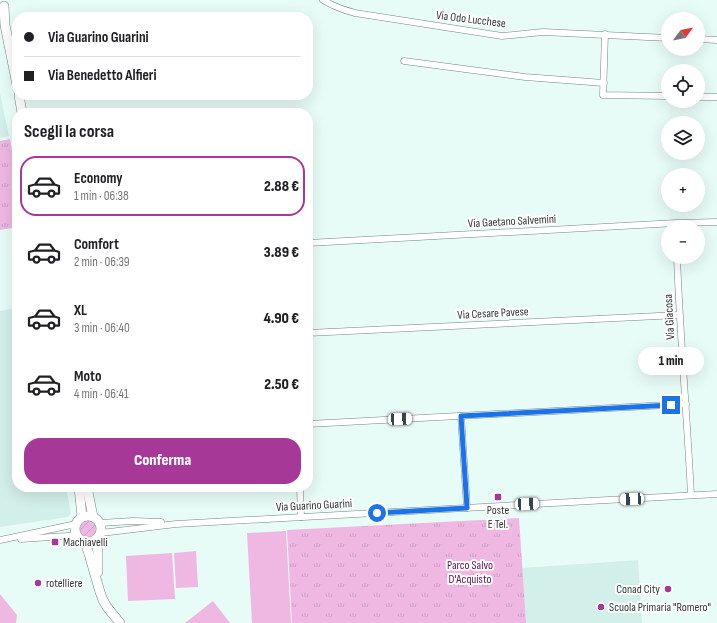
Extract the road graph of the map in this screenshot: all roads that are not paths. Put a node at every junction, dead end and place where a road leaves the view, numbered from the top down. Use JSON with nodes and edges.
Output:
{"nodes":[{"id":1,"x":323,"y":0,"type":"edge"},
{"id":2,"x":4,"y":5,"type":"edge"},
{"id":3,"x":0,"y":32,"type":"edge"},
{"id":4,"x":605,"y":34,"type":"junction"},
{"id":5,"x":661,"y":38,"type":"edge"},
{"id":6,"x":705,"y":39,"type":"edge"},
{"id":7,"x":717,"y":40,"type":"edge"},
{"id":8,"x":12,"y":60,"type":"edge"},
{"id":9,"x":404,"y":61,"type":"dead end"},
{"id":10,"x":12,"y":70,"type":"edge"},
{"id":11,"x":604,"y":83,"type":"junction"},
{"id":12,"x":661,"y":96,"type":"edge"},
{"id":13,"x":705,"y":97,"type":"edge"},
{"id":14,"x":717,"y":97,"type":"edge"},
{"id":15,"x":717,"y":222,"type":"edge"},
{"id":16,"x":705,"y":223,"type":"edge"},
{"id":17,"x":661,"y":226,"type":"edge"},
{"id":18,"x":313,"y":243,"type":"edge"},
{"id":19,"x":677,"y":264,"type":"edge"},
{"id":20,"x":679,"y":315,"type":"junction"},
{"id":21,"x":313,"y":333,"type":"edge"},
{"id":22,"x":686,"y":404,"type":"junction"},
{"id":23,"x":461,"y":416,"type":"junction"},
{"id":24,"x":313,"y":424,"type":"edge"},
{"id":25,"x":79,"y":492,"type":"edge"},
{"id":26,"x":88,"y":492,"type":"edge"},
{"id":27,"x":300,"y":492,"type":"edge"},
{"id":28,"x":717,"y":494,"type":"edge"},
{"id":29,"x":691,"y":495,"type":"junction"},
{"id":30,"x":467,"y":508,"type":"junction"},
{"id":31,"x":93,"y":516,"type":"junction"},
{"id":32,"x":301,"y":517,"type":"junction"},
{"id":33,"x":79,"y":521,"type":"junction"},
{"id":34,"x":100,"y":523,"type":"junction"},
{"id":35,"x":176,"y":524,"type":"junction"},
{"id":36,"x":76,"y":535,"type":"junction"},
{"id":37,"x":98,"y":536,"type":"junction"},
{"id":38,"x":1,"y":540,"type":"edge"},
{"id":39,"x":85,"y":542,"type":"junction"},
{"id":40,"x":98,"y":583,"type":"junction"},
{"id":41,"x":120,"y":623,"type":"edge"}],
"edges":[{"from":1,"to":4,"type":"street","name":"Via Odo Lucchese"},
{"from":2,"to":8,"type":"street"},
{"from":3,"to":10,"type":"street"},
{"from":4,"to":5,"type":"street","name":"Via Odo Lucchese"},
{"from":4,"to":11,"type":"street"},
{"from":6,"to":7,"type":"street"},
{"from":9,"to":11,"type":"street"},
{"from":11,"to":12,"type":"street"},
{"from":13,"to":14,"type":"street"},
{"from":15,"to":16,"type":"street","name":"Via Gaetano Salvemini"},
{"from":17,"to":18,"type":"street","name":"Via Gaetano Salvemini"},
{"from":19,"to":20,"type":"street","name":"Via Giacosa"},
{"from":20,"to":21,"type":"street","name":"Via Cesare Pavese"},
{"from":20,"to":22,"type":"street","name":"Via Giacosa"},
{"from":22,"to":23,"type":"street"},
{"from":22,"to":29,"type":"street","name":"Via Giacosa"},
{"from":23,"to":24,"type":"street"},
{"from":23,"to":30,"type":"street"},
{"from":25,"to":33,"type":"street"},
{"from":26,"to":31,"type":"street"},
{"from":27,"to":32,"type":"street"},
{"from":28,"to":29,"type":"street","name":"Via Guarino Guarini"},
{"from":29,"to":30,"type":"street","name":"Via Guarino Guarini"},
{"from":30,"to":32,"type":"street","name":"Via Guarino Guarini"},
{"from":31,"to":33,"type":"street"},
{"from":31,"to":34,"type":"street"},
{"from":32,"to":35,"type":"street","name":"Via Guarino Guarini"},
{"from":33,"to":36,"type":"street"},
{"from":33,"to":38,"type":"street"},
{"from":34,"to":35,"type":"street","name":"Via Guarino Guarini"},
{"from":34,"to":37,"type":"street"},
{"from":35,"to":37,"type":"street","name":"Via Guarino Guarini"},
{"from":36,"to":38,"type":"street"},
{"from":36,"to":39,"type":"street"},
{"from":37,"to":39,"type":"street"},
{"from":37,"to":40,"type":"street"},
{"from":39,"to":40,"type":"street"},
{"from":40,"to":41,"type":"street"}]}
